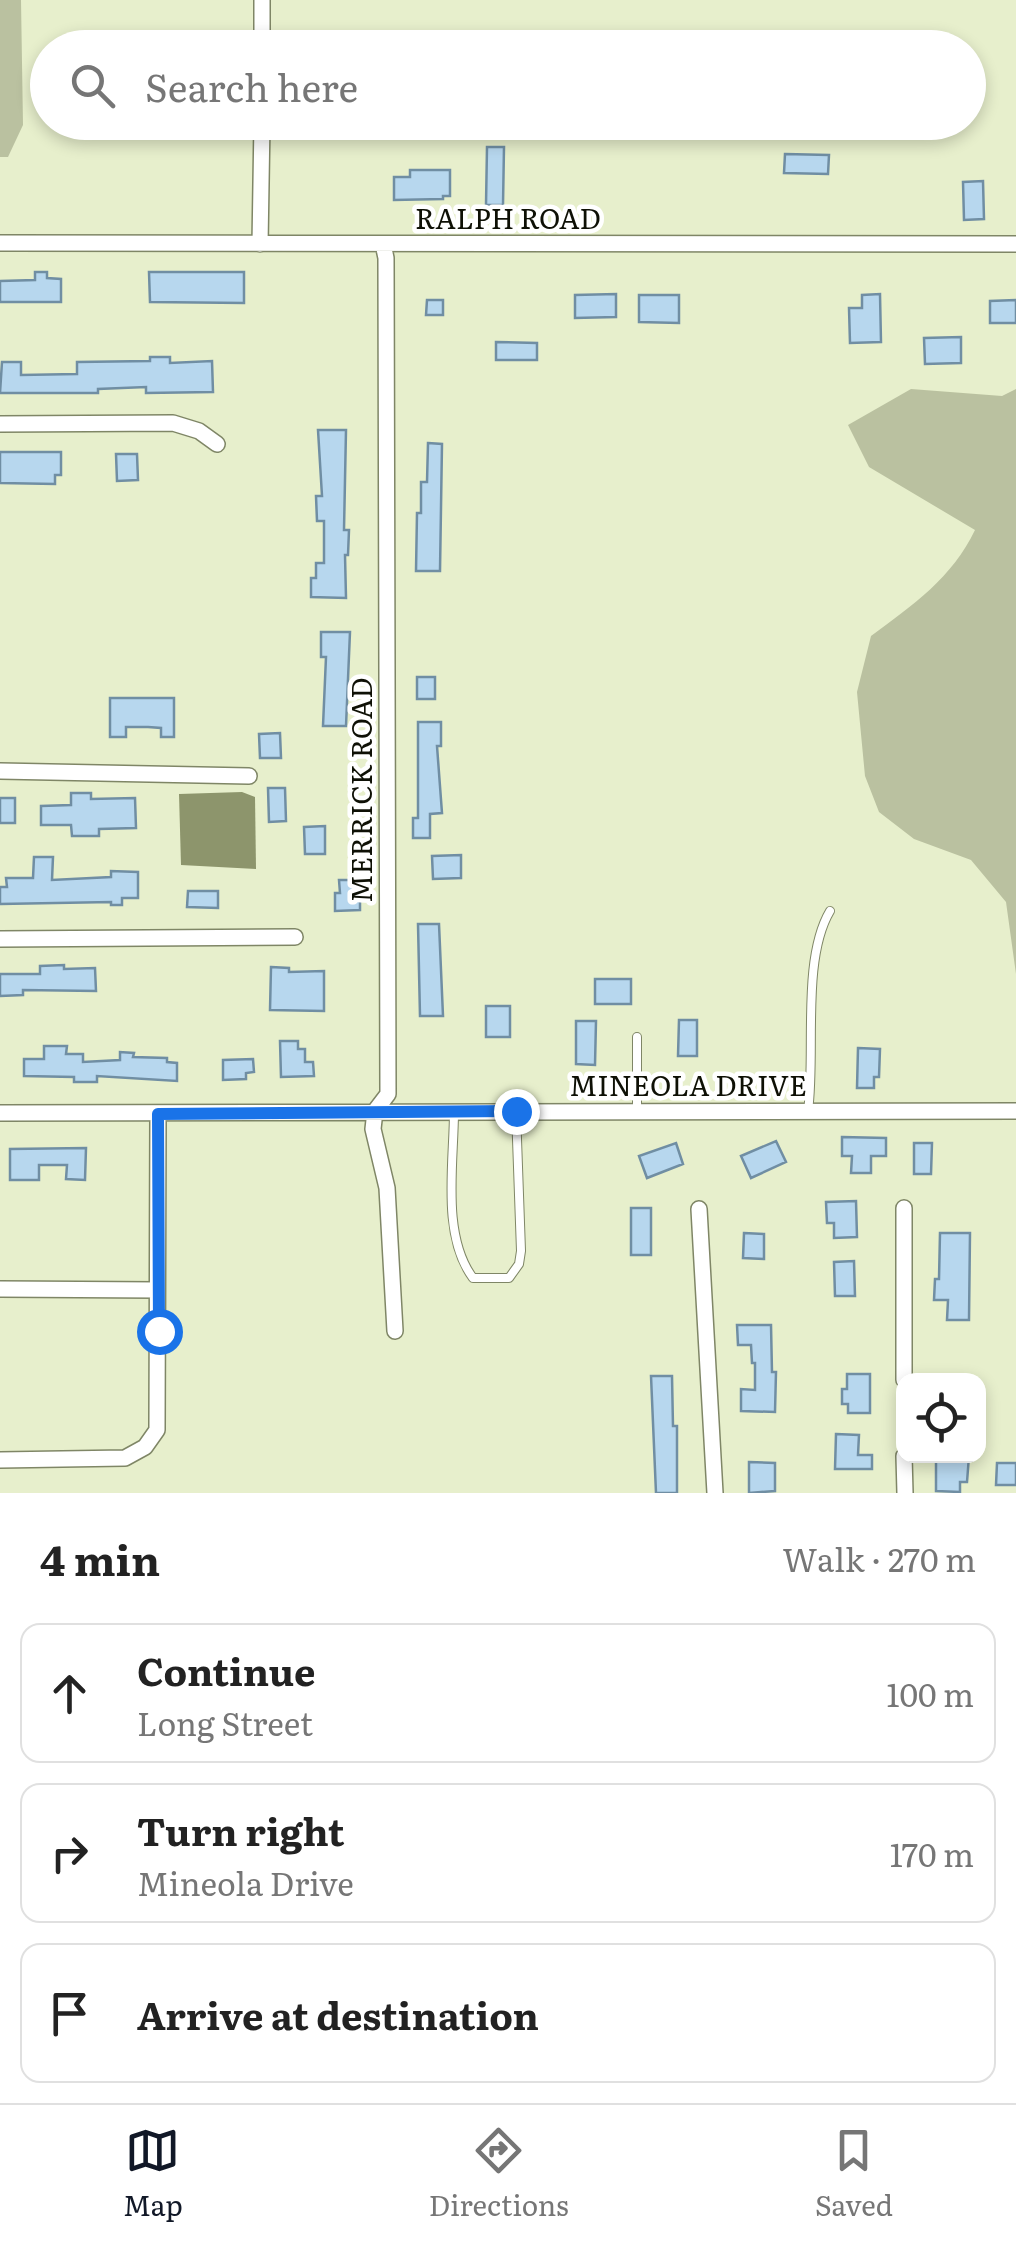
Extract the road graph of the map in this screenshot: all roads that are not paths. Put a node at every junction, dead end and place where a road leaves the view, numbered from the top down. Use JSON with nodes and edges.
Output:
{"nodes":[{"id":1,"x":262,"y":0,"type":"edge"},
{"id":2,"x":262,"y":30,"type":"edge"},
{"id":3,"x":262,"y":140,"type":"edge"},
{"id":4,"x":0,"y":243,"type":"edge"},
{"id":5,"x":260,"y":244,"type":"junction"},
{"id":6,"x":383,"y":244,"type":"junction"},
{"id":7,"x":1016,"y":244,"type":"edge"},
{"id":8,"x":0,"y":424,"type":"edge"},
{"id":9,"x":217,"y":444,"type":"dead end"},
{"id":10,"x":0,"y":771,"type":"edge"},
{"id":11,"x":249,"y":776,"type":"dead end"},
{"id":12,"x":830,"y":911,"type":"dead end"},
{"id":13,"x":295,"y":937,"type":"dead end"},
{"id":14,"x":0,"y":939,"type":"edge"},
{"id":15,"x":638,"y":1037,"type":"dead end"},
{"id":16,"x":375,"y":1111,"type":"junction"},
{"id":17,"x":454,"y":1111,"type":"junction"},
{"id":18,"x":516,"y":1111,"type":"junction"},
{"id":19,"x":637,"y":1111,"type":"junction"},
{"id":20,"x":808,"y":1111,"type":"junction"},
{"id":21,"x":1016,"y":1111,"type":"edge"},
{"id":22,"x":0,"y":1113,"type":"edge"},
{"id":23,"x":158,"y":1114,"type":"junction"},
{"id":24,"x":904,"y":1208,"type":"dead end"},
{"id":25,"x":700,"y":1209,"type":"dead end"},
{"id":26,"x":0,"y":1288,"type":"edge"},
{"id":27,"x":157,"y":1290,"type":"junction"},
{"id":28,"x":395,"y":1331,"type":"dead end"},
{"id":29,"x":904,"y":1373,"type":"edge"},
{"id":30,"x":0,"y":1460,"type":"edge"},
{"id":31,"x":904,"y":1463,"type":"edge"},
{"id":32,"x":716,"y":1493,"type":"edge"},
{"id":33,"x":904,"y":1493,"type":"edge"}],
"edges":[{"from":1,"to":2,"type":"street"},
{"from":3,"to":5,"type":"street"},
{"from":4,"to":5,"type":"street","name":"RALPH ROAD"},
{"from":5,"to":6,"type":"street","name":"RALPH ROAD"},
{"from":6,"to":7,"type":"street","name":"RALPH ROAD"},
{"from":6,"to":16,"type":"street","name":"MERRICK ROAD"},
{"from":8,"to":9,"type":"street"},
{"from":10,"to":11,"type":"street"},
{"from":12,"to":20,"type":"lane"},
{"from":13,"to":14,"type":"street"},
{"from":15,"to":19,"type":"lane"},
{"from":16,"to":17,"type":"street","name":"MINEOLA DRIVE"},
{"from":16,"to":23,"type":"street","name":"MINEOLA DRIVE"},
{"from":16,"to":28,"type":"street","name":"MERRICK ROAD"},
{"from":17,"to":18,"type":"street","name":"MINEOLA DRIVE"},
{"from":17,"to":18,"type":"lane"},
{"from":18,"to":19,"type":"street","name":"MINEOLA DRIVE"},
{"from":19,"to":20,"type":"street","name":"MINEOLA DRIVE"},
{"from":20,"to":21,"type":"street","name":"MINEOLA DRIVE"},
{"from":22,"to":23,"type":"street","name":"MINEOLA DRIVE"},
{"from":23,"to":27,"type":"street"},
{"from":24,"to":29,"type":"street"},
{"from":25,"to":32,"type":"street"},
{"from":26,"to":27,"type":"street"},
{"from":27,"to":30,"type":"street"},
{"from":31,"to":33,"type":"street"}]}
